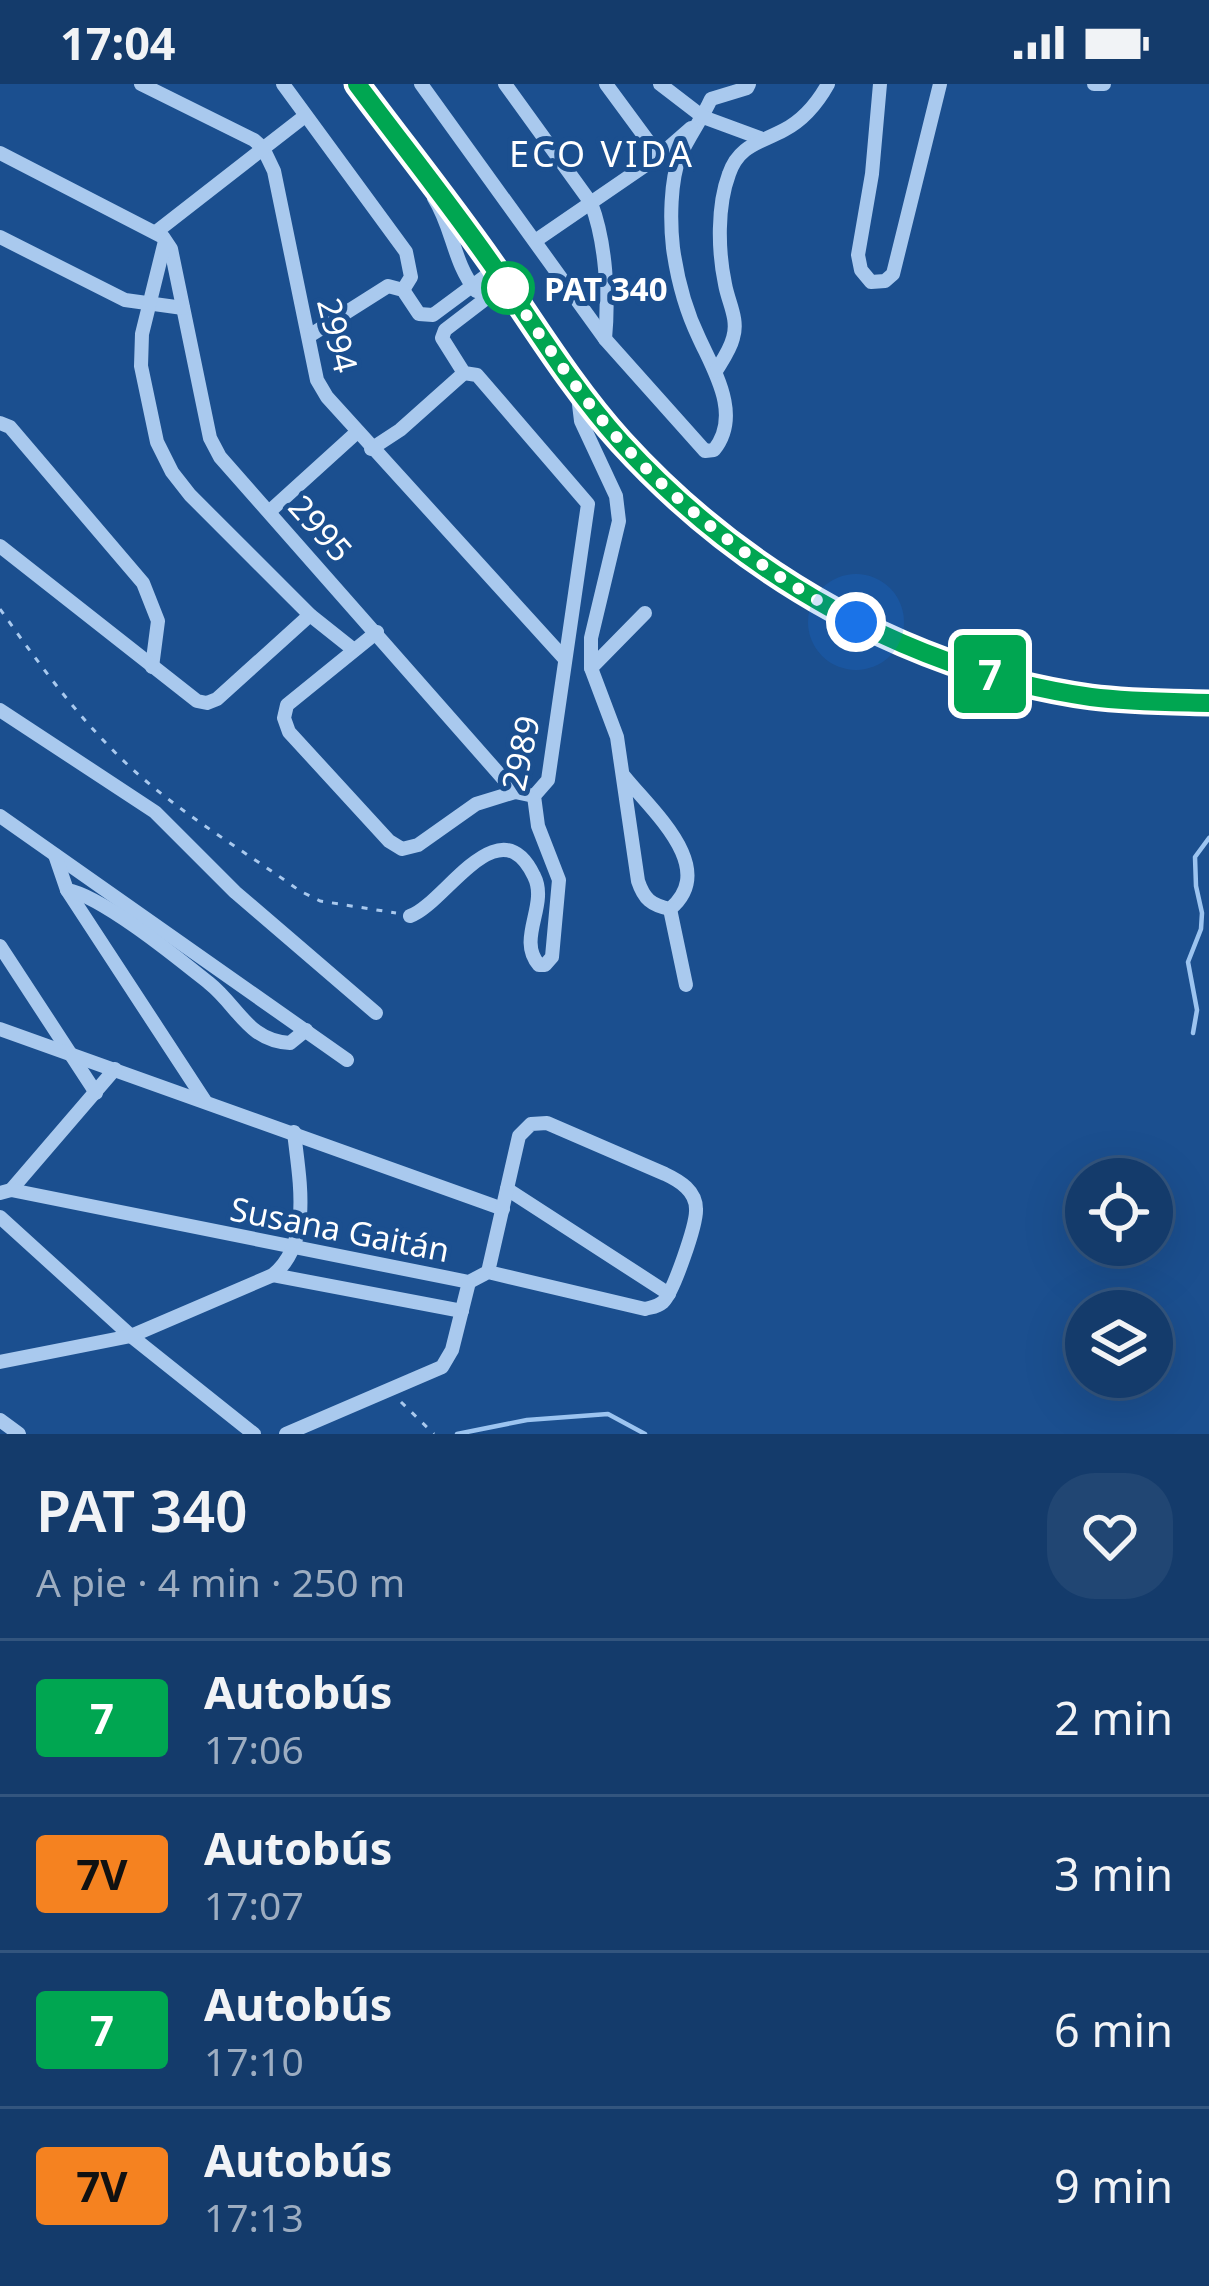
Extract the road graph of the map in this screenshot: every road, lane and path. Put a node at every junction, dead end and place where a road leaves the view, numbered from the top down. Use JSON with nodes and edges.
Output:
{"nodes":[{"id":1,"x":141,"y":84,"type":"edge"},
{"id":2,"x":283,"y":84,"type":"edge"},
{"id":3,"x":357,"y":84,"type":"edge"},
{"id":4,"x":421,"y":84,"type":"edge"},
{"id":5,"x":505,"y":84,"type":"edge"},
{"id":6,"x":606,"y":84,"type":"edge"},
{"id":7,"x":660,"y":84,"type":"edge"},
{"id":8,"x":749,"y":84,"type":"edge"},
{"id":9,"x":828,"y":84,"type":"edge"},
{"id":10,"x":880,"y":84,"type":"edge"},
{"id":11,"x":940,"y":84,"type":"edge"},
{"id":12,"x":1094,"y":84,"type":"edge"},
{"id":13,"x":1104,"y":84,"type":"edge"},
{"id":14,"x":305,"y":116,"type":"junction"},
{"id":15,"x":703,"y":117,"type":"junction"},
{"id":16,"x":760,"y":138,"type":"junction"},
{"id":17,"x":263,"y":148,"type":"junction"},
{"id":18,"x":0,"y":153,"type":"edge"},
{"id":19,"x":659,"y":156,"type":"junction"},
{"id":20,"x":422,"y":171,"type":"junction"},
{"id":21,"x":591,"y":202,"type":"junction"},
{"id":22,"x":160,"y":236,"type":"junction"},
{"id":23,"x":0,"y":237,"type":"edge"},
{"id":24,"x":535,"y":242,"type":"junction"},
{"id":25,"x":500,"y":276,"type":"junction"},
{"id":26,"x":472,"y":286,"type":"junction"},
{"id":27,"x":404,"y":290,"type":"junction"},
{"id":28,"x":483,"y":301,"type":"junction"},
{"id":29,"x":148,"y":303,"type":"junction"},
{"id":30,"x":183,"y":308,"type":"junction"},
{"id":31,"x":309,"y":336,"type":"junction"},
{"id":32,"x":605,"y":339,"type":"junction"},
{"id":33,"x":716,"y":371,"type":"junction"},
{"id":34,"x":464,"y":373,"type":"junction"},
{"id":35,"x":577,"y":388,"type":"junction"},
{"id":36,"x":0,"y":423,"type":"edge"},
{"id":37,"x":356,"y":433,"type":"junction"},
{"id":38,"x":371,"y":449,"type":"junction"},
{"id":39,"x":270,"y":511,"type":"junction"},
{"id":40,"x":0,"y":546,"type":"edge"},
{"id":41,"x":0,"y":609,"type":"edge"},
{"id":42,"x":645,"y":613,"type":"dead end"},
{"id":43,"x":310,"y":615,"type":"junction"},
{"id":44,"x":377,"y":632,"type":"junction"},
{"id":45,"x":354,"y":650,"type":"junction"},
{"id":46,"x":564,"y":658,"type":"junction"},
{"id":47,"x":152,"y":667,"type":"junction"},
{"id":48,"x":592,"y":672,"type":"junction"},
{"id":49,"x":1209,"y":703,"type":"edge"},
{"id":50,"x":0,"y":710,"type":"edge"},
{"id":51,"x":624,"y":776,"type":"junction"},
{"id":52,"x":515,"y":792,"type":"junction"},
{"id":53,"x":534,"y":796,"type":"junction"},
{"id":54,"x":0,"y":816,"type":"edge"},
{"id":55,"x":54,"y":854,"type":"junction"},
{"id":56,"x":551,"y":860,"type":"junction"},
{"id":57,"x":532,"y":873,"type":"junction"},
{"id":58,"x":67,"y":890,"type":"junction"},
{"id":59,"x":670,"y":909,"type":"junction"},
{"id":60,"x":410,"y":916,"type":"joint"},
{"id":61,"x":0,"y":946,"type":"edge"},
{"id":62,"x":686,"y":986,"type":"dead end"},
{"id":63,"x":376,"y":1012,"type":"dead end"},
{"id":64,"x":0,"y":1029,"type":"edge"},
{"id":65,"x":305,"y":1030,"type":"junction"},
{"id":66,"x":70,"y":1053,"type":"junction"},
{"id":67,"x":346,"y":1060,"type":"dead end"},
{"id":68,"x":115,"y":1069,"type":"junction"},
{"id":69,"x":96,"y":1094,"type":"junction"},
{"id":70,"x":206,"y":1101,"type":"junction"},
{"id":71,"x":295,"y":1132,"type":"junction"},
{"id":72,"x":507,"y":1189,"type":"junction"},
{"id":73,"x":5,"y":1192,"type":"edge"},
{"id":74,"x":502,"y":1209,"type":"junction"},
{"id":75,"x":3,"y":1224,"type":"edge"},
{"id":76,"x":294,"y":1249,"type":"junction"},
{"id":77,"x":488,"y":1272,"type":"junction"},
{"id":78,"x":273,"y":1275,"type":"junction"},
{"id":79,"x":469,"y":1282,"type":"junction"},
{"id":80,"x":668,"y":1297,"type":"junction"},
{"id":81,"x":462,"y":1311,"type":"junction"},
{"id":82,"x":131,"y":1336,"type":"junction"},
{"id":83,"x":0,"y":1362,"type":"edge"},
{"id":84,"x":390,"y":1391,"type":"junction"},
{"id":85,"x":0,"y":1420,"type":"edge"},
{"id":86,"x":19,"y":1434,"type":"edge"},
{"id":87,"x":254,"y":1434,"type":"edge"},
{"id":88,"x":286,"y":1434,"type":"edge"},
{"id":89,"x":434,"y":1434,"type":"edge"}],
"edges":[{"from":1,"to":17,"type":"street"},
{"from":2,"to":14,"type":"street"},
{"from":3,"to":20,"type":"main road"},
{"from":4,"to":24,"type":"street"},
{"from":5,"to":21,"type":"street"},
{"from":6,"to":19,"type":"street"},
{"from":7,"to":15,"type":"street"},
{"from":8,"to":15,"type":"street"},
{"from":9,"to":16,"type":"street"},
{"from":10,"to":11,"type":"street"},
{"from":12,"to":13,"type":"street"},
{"from":14,"to":17,"type":"street"},
{"from":14,"to":27,"type":"street"},
{"from":15,"to":16,"type":"street"},
{"from":15,"to":19,"type":"street"},
{"from":15,"to":33,"type":"street"},
{"from":16,"to":33,"type":"street"},
{"from":17,"to":22,"type":"street"},
{"from":17,"to":31,"type":"street","name":"2994"},
{"from":18,"to":22,"type":"street"},
{"from":19,"to":21,"type":"street"},
{"from":20,"to":25,"type":"main road"},
{"from":20,"to":26,"type":"street"},
{"from":21,"to":24,"type":"street"},
{"from":21,"to":32,"type":"street"},
{"from":22,"to":29,"type":"street","name":"2995"},
{"from":22,"to":30,"type":"street","name":"2995"},
{"from":23,"to":29,"type":"street"},
{"from":24,"to":32,"type":"street"},
{"from":25,"to":26,"type":"street"},
{"from":25,"to":28,"type":"street"},
{"from":25,"to":35,"type":"main road"},
{"from":26,"to":27,"type":"street"},
{"from":26,"to":28,"type":"street"},
{"from":27,"to":31,"type":"street"},
{"from":28,"to":34,"type":"street"},
{"from":29,"to":30,"type":"street"},
{"from":29,"to":43,"type":"street","name":"2995"},
{"from":30,"to":39,"type":"street","name":"2995"},
{"from":31,"to":37,"type":"street","name":"2994"},
{"from":32,"to":33,"type":"street"},
{"from":34,"to":38,"type":"street"},
{"from":34,"to":46,"type":"street","name":"2989"},
{"from":35,"to":48,"type":"street"},
{"from":35,"to":49,"type":"main road"},
{"from":36,"to":47,"type":"street"},
{"from":37,"to":38,"type":"street","name":"2994"},
{"from":37,"to":39,"type":"street"},
{"from":38,"to":46,"type":"street","name":"2994"},
{"from":39,"to":44,"type":"street","name":"2995"},
{"from":40,"to":47,"type":"street"},
{"from":41,"to":60,"type":"path"},
{"from":42,"to":48,"type":"street"},
{"from":43,"to":45,"type":"street","name":"2995"},
{"from":43,"to":47,"type":"street"},
{"from":44,"to":45,"type":"street"},
{"from":44,"to":52,"type":"street","name":"2995"},
{"from":45,"to":52,"type":"street"},
{"from":46,"to":53,"type":"street","name":"2989"},
{"from":48,"to":51,"type":"street"},
{"from":50,"to":63,"type":"street"},
{"from":51,"to":59,"type":"street"},
{"from":51,"to":59,"type":"street"},
{"from":52,"to":53,"type":"street"},
{"from":53,"to":56,"type":"street","name":"2989"},
{"from":54,"to":55,"type":"street"},
{"from":55,"to":58,"type":"street"},
{"from":55,"to":65,"type":"street"},
{"from":56,"to":57,"type":"street"},
{"from":56,"to":57,"type":"street","name":"2989"},
{"from":57,"to":60,"type":"street"},
{"from":58,"to":65,"type":"street"},
{"from":58,"to":70,"type":"street"},
{"from":59,"to":62,"type":"street"},
{"from":61,"to":66,"type":"street"},
{"from":64,"to":66,"type":"street"},
{"from":65,"to":67,"type":"street"},
{"from":66,"to":68,"type":"street"},
{"from":66,"to":69,"type":"street"},
{"from":68,"to":69,"type":"street"},
{"from":68,"to":70,"type":"street"},
{"from":69,"to":73,"type":"street"},
{"from":70,"to":71,"type":"street"},
{"from":71,"to":74,"type":"street"},
{"from":71,"to":76,"type":"street"},
{"from":72,"to":74,"type":"street"},
{"from":72,"to":80,"type":"street"},
{"from":72,"to":80,"type":"street"},
{"from":73,"to":76,"type":"street","name":"Susana Gaitán"},
{"from":74,"to":77,"type":"street"},
{"from":75,"to":82,"type":"street"},
{"from":76,"to":78,"type":"street"},
{"from":76,"to":79,"type":"street","name":"Susana Gaitán"},
{"from":77,"to":79,"type":"street","name":"Susana Gaitán"},
{"from":77,"to":80,"type":"street","name":"Susana Gaitán"},
{"from":78,"to":81,"type":"street","name":"Susana Gaitán"},
{"from":78,"to":82,"type":"street"},
{"from":79,"to":81,"type":"street"},
{"from":81,"to":84,"type":"street"},
{"from":82,"to":83,"type":"street"},
{"from":82,"to":87,"type":"street"},
{"from":84,"to":88,"type":"street"},
{"from":84,"to":89,"type":"path"},
{"from":85,"to":86,"type":"street"}]}
